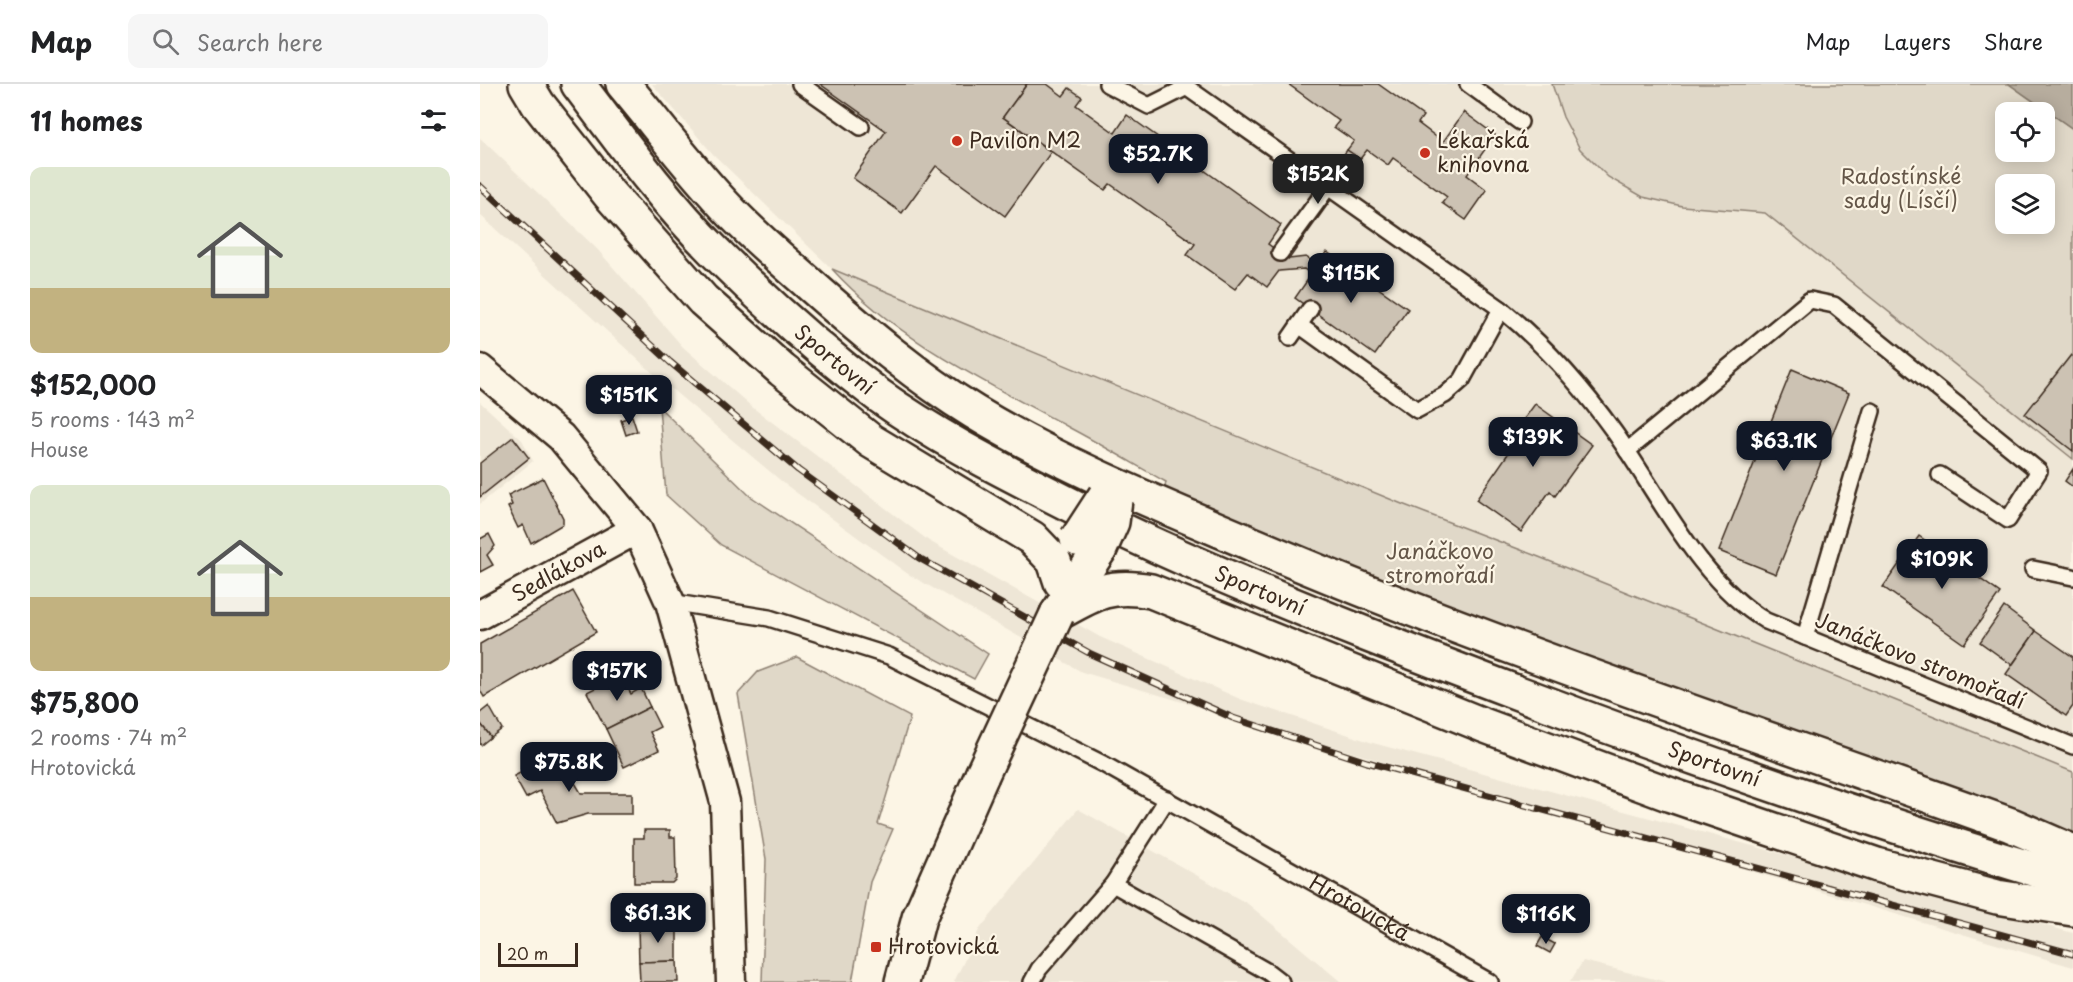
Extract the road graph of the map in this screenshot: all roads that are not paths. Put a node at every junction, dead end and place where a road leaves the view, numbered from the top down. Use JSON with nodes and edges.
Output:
{"nodes":[{"id":1,"x":526,"y":84,"type":"edge"},
{"id":2,"x":578,"y":84,"type":"edge"},
{"id":3,"x":623,"y":84,"type":"edge"},
{"id":4,"x":800,"y":84,"type":"edge"},
{"id":5,"x":1107,"y":84,"type":"edge"},
{"id":6,"x":1468,"y":84,"type":"edge"},
{"id":7,"x":1192,"y":88,"type":"edge"},
{"id":8,"x":1520,"y":122,"type":"dead end"},
{"id":9,"x":861,"y":127,"type":"dead end"},
{"id":10,"x":1328,"y":187,"type":"junction"},
{"id":11,"x":1280,"y":253,"type":"dead end"},
{"id":12,"x":1310,"y":309,"type":"dead end"},
{"id":13,"x":1501,"y":309,"type":"junction"},
{"id":14,"x":480,"y":369,"type":"edge"},
{"id":15,"x":1872,"y":411,"type":"dead end"},
{"id":16,"x":1627,"y":451,"type":"junction"},
{"id":17,"x":1940,"y":475,"type":"dead end"},
{"id":18,"x":1112,"y":494,"type":"junction"},
{"id":19,"x":637,"y":529,"type":"junction"},
{"id":20,"x":1088,"y":544,"type":"junction"},
{"id":21,"x":2033,"y":569,"type":"dead end"},
{"id":22,"x":2073,"y":578,"type":"edge"},
{"id":23,"x":1061,"y":582,"type":"junction"},
{"id":24,"x":670,"y":602,"type":"junction"},
{"id":25,"x":1056,"y":614,"type":"junction"},
{"id":26,"x":480,"y":615,"type":"edge"},
{"id":27,"x":1805,"y":637,"type":"junction"},
{"id":28,"x":2073,"y":746,"type":"edge"},
{"id":29,"x":1167,"y":799,"type":"junction"},
{"id":30,"x":2073,"y":852,"type":"edge"},
{"id":31,"x":2073,"y":881,"type":"edge"},
{"id":32,"x":1113,"y":884,"type":"junction"},
{"id":33,"x":2073,"y":909,"type":"edge"},
{"id":34,"x":731,"y":982,"type":"edge"},
{"id":35,"x":902,"y":982,"type":"edge"},
{"id":36,"x":1032,"y":982,"type":"edge"},
{"id":37,"x":1281,"y":982,"type":"edge"},
{"id":38,"x":1490,"y":982,"type":"edge"}],
"edges":[{"from":1,"to":23,"type":"main road"},
{"from":2,"to":31,"type":"main road","name":"Sportovní"},
{"from":3,"to":18,"type":"main road"},
{"from":4,"to":9,"type":"lane"},
{"from":5,"to":7,"type":"lane"},
{"from":6,"to":8,"type":"lane"},
{"from":7,"to":10,"type":"lane","name":"Janáčkovo stromořadí"},
{"from":10,"to":11,"type":"lane"},
{"from":10,"to":13,"type":"lane","name":"Janáčkovo stromořadí"},
{"from":12,"to":13,"type":"lane"},
{"from":13,"to":16,"type":"lane","name":"Janáčkovo stromořadí"},
{"from":14,"to":19,"type":"street"},
{"from":15,"to":27,"type":"lane"},
{"from":16,"to":17,"type":"lane"},
{"from":16,"to":27,"type":"lane","name":"Janáčkovo stromořadí"},
{"from":18,"to":20,"type":"main road","bridge":true},
{"from":18,"to":30,"type":"main road"},
{"from":19,"to":24,"type":"street"},
{"from":19,"to":26,"type":"street","name":"Sedlákova"},
{"from":20,"to":23,"type":"main road"},
{"from":20,"to":25,"type":"main road"},
{"from":21,"to":22,"type":"lane"},
{"from":23,"to":25,"type":"main road"},
{"from":24,"to":29,"type":"lane","name":"Hrotovická"},
{"from":24,"to":34,"type":"street"},
{"from":25,"to":33,"type":"main road"},
{"from":25,"to":35,"type":"main road","bridge":true},
{"from":27,"to":28,"type":"lane","name":"Janáčkovo stromořadí"},
{"from":29,"to":32,"type":"lane"},
{"from":29,"to":38,"type":"lane","name":"Hrotovická"},
{"from":32,"to":36,"type":"lane"},
{"from":32,"to":37,"type":"lane"}]}
